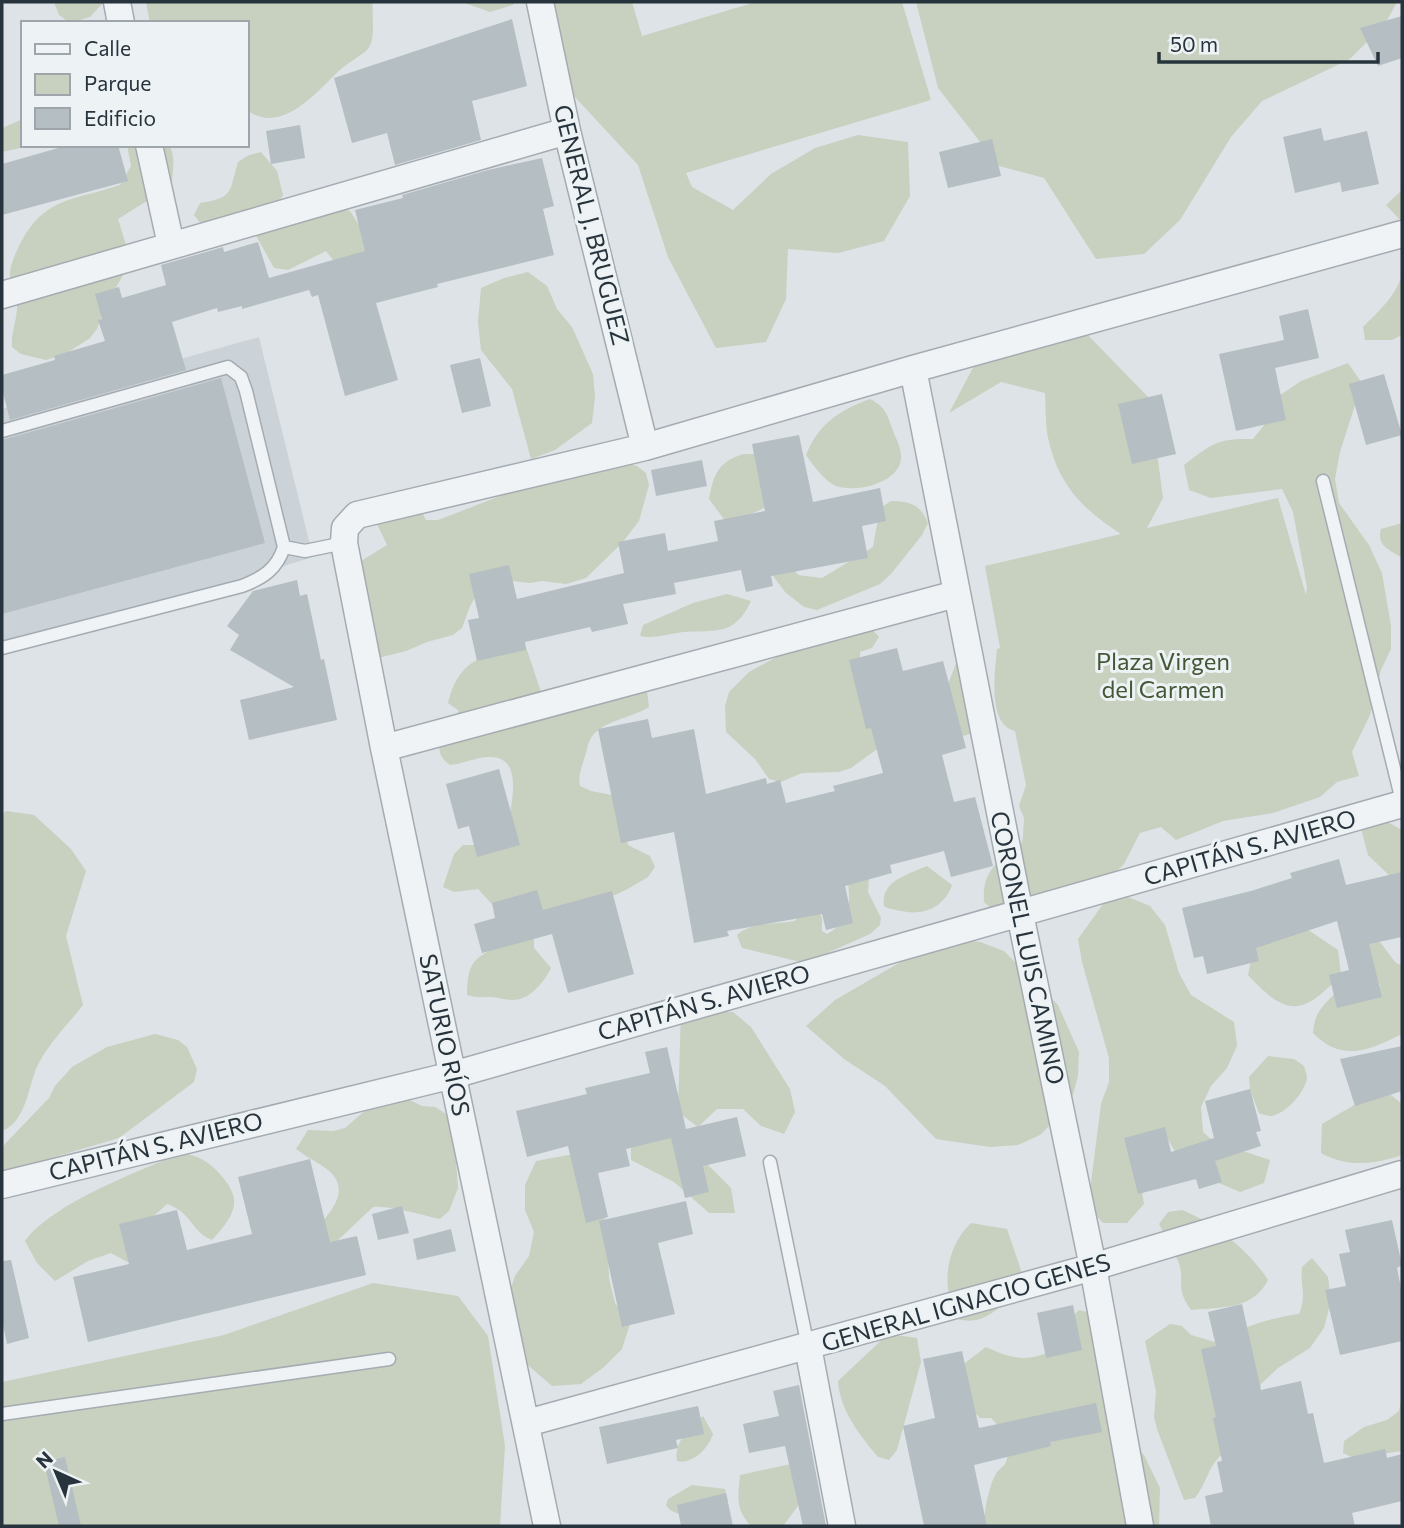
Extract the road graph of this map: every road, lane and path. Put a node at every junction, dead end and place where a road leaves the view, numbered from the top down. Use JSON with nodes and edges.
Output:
{"nodes":[{"id":1,"x":117,"y":2,"type":"edge"},
{"id":2,"x":540,"y":2,"type":"edge"},
{"id":3,"x":121,"y":21,"type":"edge"},
{"id":4,"x":567,"y":131,"type":"junction"},
{"id":5,"x":149,"y":147,"type":"edge"},
{"id":6,"x":1402,"y":234,"type":"edge"},
{"id":7,"x":171,"y":245,"type":"junction"},
{"id":8,"x":2,"y":295,"type":"edge"},
{"id":9,"x":913,"y":369,"type":"junction"},
{"id":10,"x":2,"y":431,"type":"edge"},
{"id":11,"x":645,"y":447,"type":"junction"},
{"id":12,"x":1323,"y":481,"type":"dead end"},
{"id":13,"x":344,"y":543,"type":"junction"},
{"id":14,"x":284,"y":547,"type":"junction"},
{"id":15,"x":956,"y":594,"type":"junction"},
{"id":16,"x":2,"y":648,"type":"edge"},
{"id":17,"x":384,"y":748,"type":"junction"},
{"id":18,"x":1402,"y":803,"type":"edge"},
{"id":19,"x":1020,"y":914,"type":"junction"},
{"id":20,"x":453,"y":1075,"type":"junction"},
{"id":21,"x":770,"y":1162,"type":"dead end"},
{"id":22,"x":1402,"y":1174,"type":"edge"},
{"id":23,"x":2,"y":1185,"type":"edge"},
{"id":24,"x":1093,"y":1268,"type":"junction"},
{"id":25,"x":808,"y":1347,"type":"junction"},
{"id":26,"x":389,"y":1359,"type":"dead end"},
{"id":27,"x":2,"y":1414,"type":"edge"},
{"id":28,"x":527,"y":1423,"type":"junction"},
{"id":29,"x":547,"y":1526,"type":"edge"},
{"id":30,"x":842,"y":1526,"type":"edge"},
{"id":31,"x":1140,"y":1526,"type":"edge"}],
"edges":[{"from":1,"to":3,"type":"street"},
{"from":2,"to":4,"type":"street","name":"GENERAL J. BRUGUEZ"},
{"from":4,"to":7,"type":"street"},
{"from":4,"to":11,"type":"street","name":"GENERAL J. BRUGUEZ"},
{"from":5,"to":7,"type":"street"},
{"from":6,"to":9,"type":"street"},
{"from":7,"to":8,"type":"street"},
{"from":9,"to":11,"type":"street"},
{"from":9,"to":15,"type":"street","name":"CORONEL LUIS CAMINO"},
{"from":10,"to":14,"type":"lane"},
{"from":11,"to":13,"type":"street"},
{"from":12,"to":18,"type":"lane"},
{"from":13,"to":14,"type":"lane"},
{"from":13,"to":17,"type":"street","name":"SATURIO RÍOS"},
{"from":14,"to":16,"type":"lane"},
{"from":15,"to":17,"type":"street"},
{"from":15,"to":19,"type":"street","name":"CORONEL LUIS CAMINO"},
{"from":17,"to":20,"type":"street","name":"SATURIO RÍOS"},
{"from":18,"to":19,"type":"street","name":"CAPITÁN S. AVIERO"},
{"from":19,"to":20,"type":"street","name":"CAPITÁN S. AVIERO"},
{"from":19,"to":24,"type":"street","name":"CORONEL LUIS CAMINO"},
{"from":20,"to":23,"type":"street","name":"CAPITÁN S. AVIERO"},
{"from":20,"to":28,"type":"street","name":"SATURIO RÍOS"},
{"from":21,"to":25,"type":"lane"},
{"from":22,"to":24,"type":"street","name":"GENERAL IGNACIO GENES"},
{"from":24,"to":25,"type":"street","name":"GENERAL IGNACIO GENES"},
{"from":24,"to":31,"type":"street","name":"CORONEL LUIS CAMINO"},
{"from":25,"to":28,"type":"street","name":"GENERAL IGNACIO GENES"},
{"from":25,"to":30,"type":"street"},
{"from":26,"to":27,"type":"lane"},
{"from":28,"to":29,"type":"street","name":"SATURIO RÍOS"}]}
